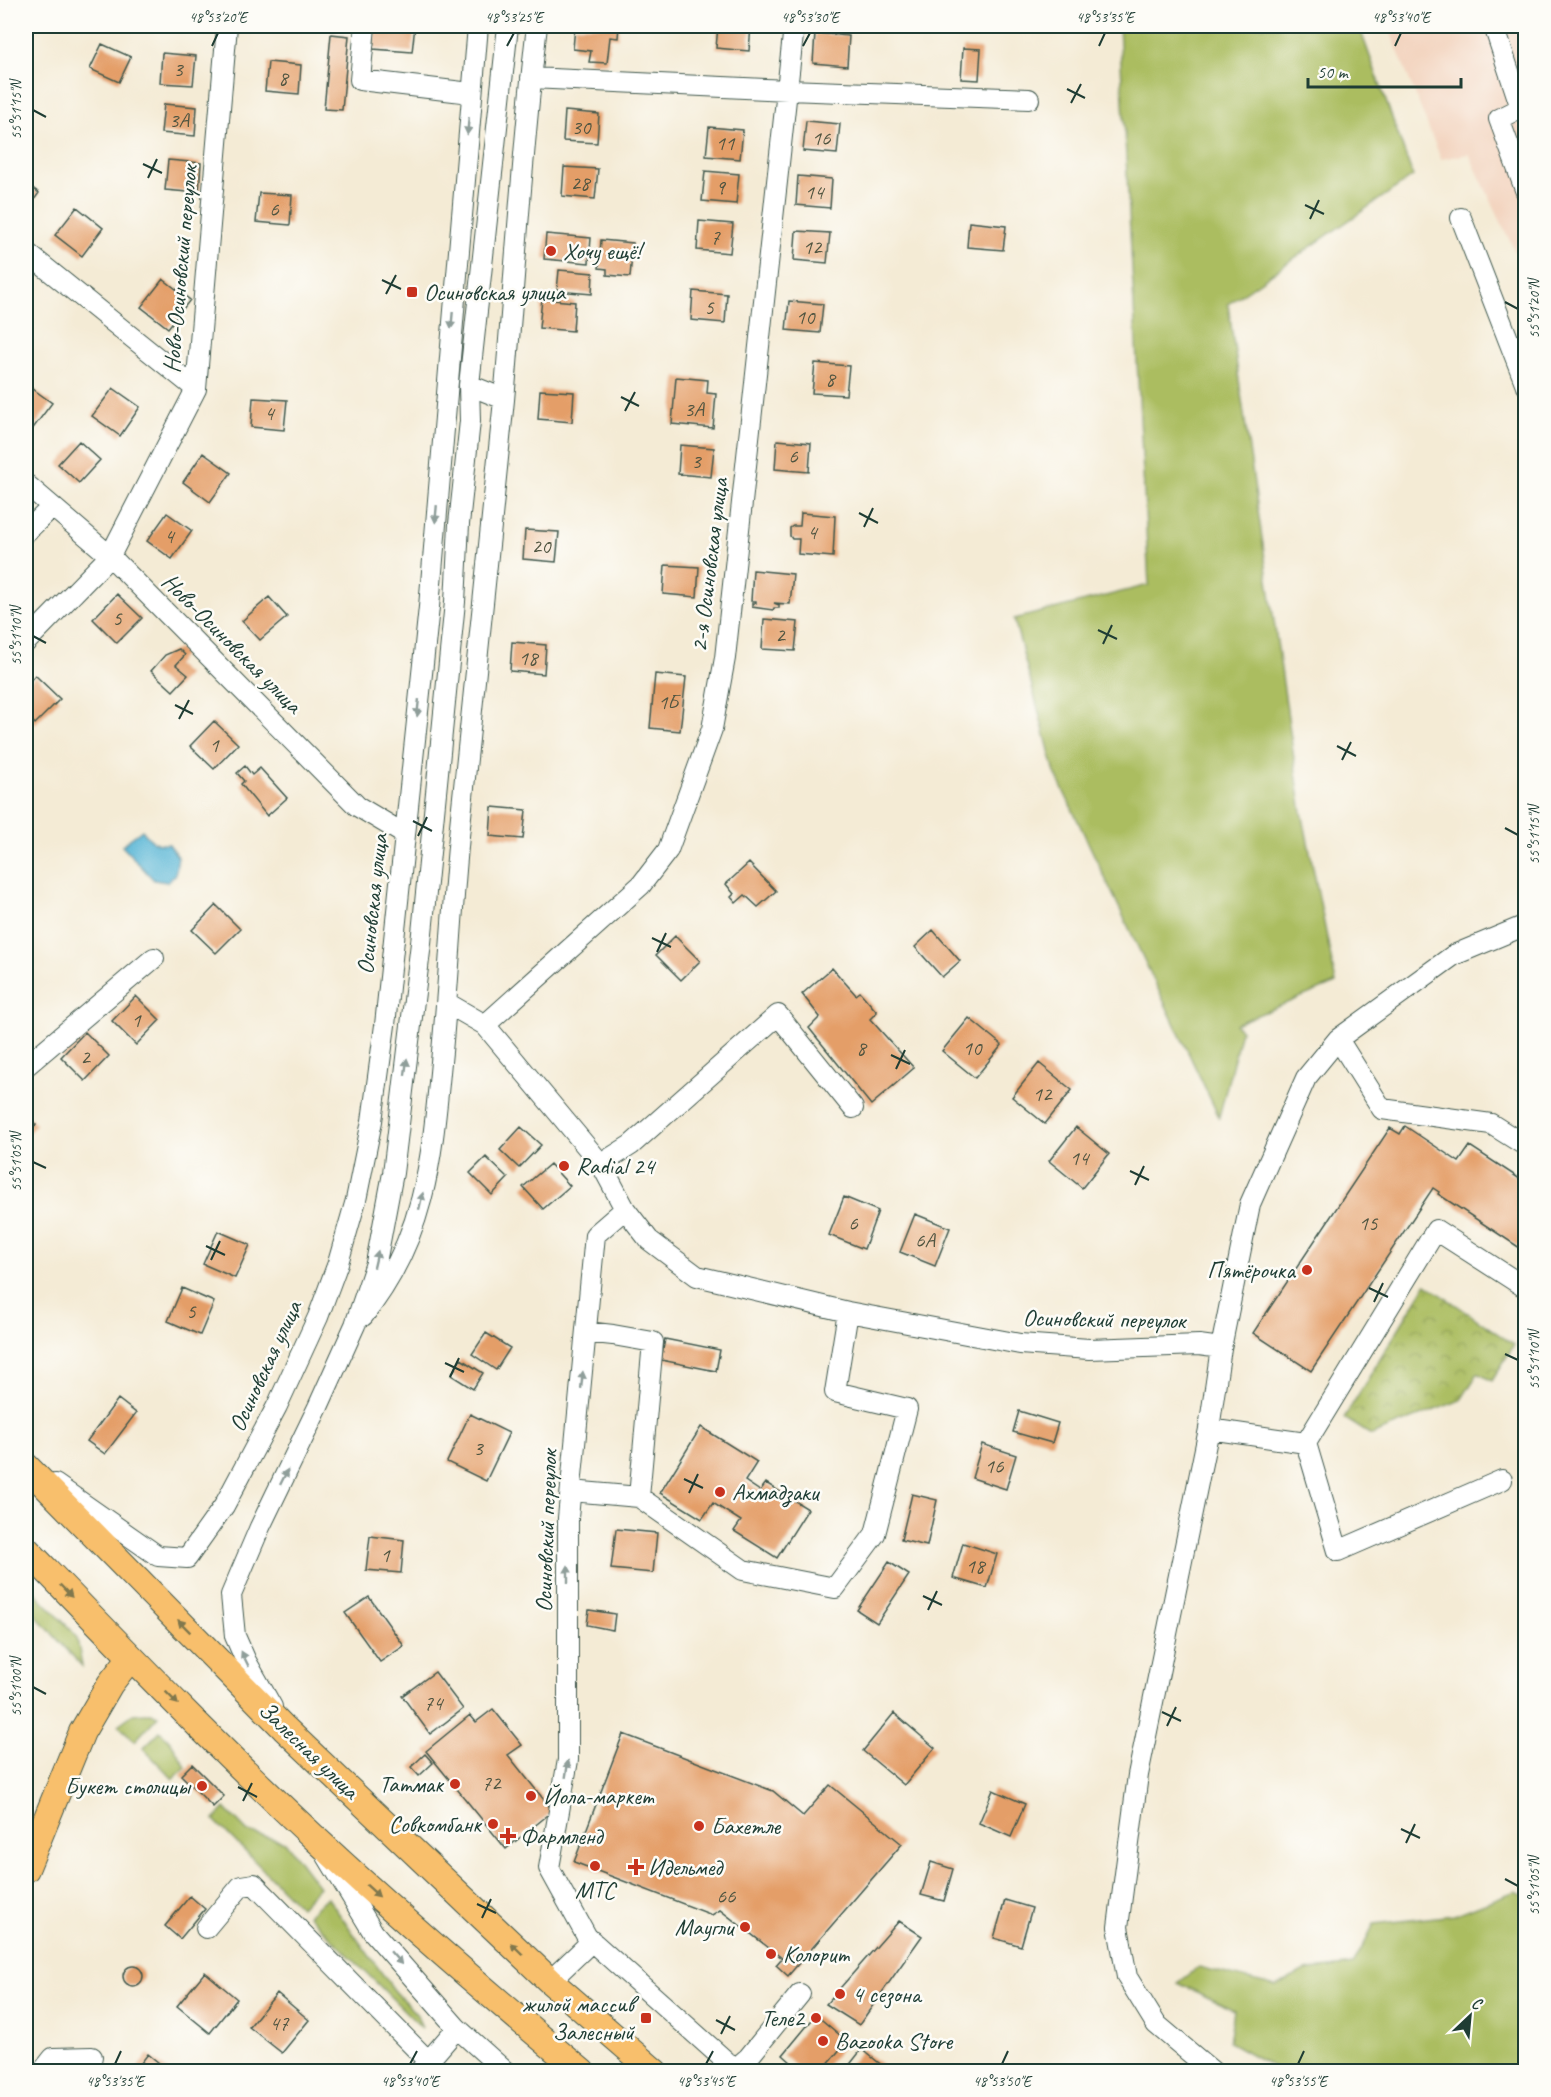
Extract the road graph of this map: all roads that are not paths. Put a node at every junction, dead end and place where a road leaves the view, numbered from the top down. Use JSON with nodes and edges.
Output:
{"nodes":[{"id":1,"x":227,"y":26,"type":"edge"},
{"id":2,"x":364,"y":26,"type":"edge"},
{"id":3,"x":478,"y":26,"type":"edge"},
{"id":4,"x":508,"y":26,"type":"edge"},
{"id":5,"x":537,"y":26,"type":"edge"},
{"id":6,"x":794,"y":26,"type":"edge"},
{"id":7,"x":1494,"y":26,"type":"edge"},
{"id":8,"x":531,"y":78,"type":"junction"},
{"id":9,"x":788,"y":90,"type":"junction"},
{"id":10,"x":471,"y":93,"type":"junction"},
{"id":11,"x":1029,"y":99,"type":"dead end"},
{"id":12,"x":1526,"y":192,"type":"edge"},
{"id":13,"x":1461,"y":218,"type":"dead end"},
{"id":14,"x":26,"y":252,"type":"edge"},
{"id":15,"x":469,"y":385,"type":"junction"},
{"id":16,"x":1526,"y":385,"type":"edge"},
{"id":17,"x":196,"y":389,"type":"junction"},
{"id":18,"x":504,"y":399,"type":"junction"},
{"id":19,"x":26,"y":484,"type":"edge"},
{"id":20,"x":52,"y":507,"type":"junction"},
{"id":21,"x":26,"y":532,"type":"edge"},
{"id":22,"x":110,"y":556,"type":"junction"},
{"id":23,"x":26,"y":642,"type":"edge"},
{"id":24,"x":404,"y":834,"type":"junction"},
{"id":25,"x":1526,"y":925,"type":"edge"},
{"id":26,"x":154,"y":958,"type":"dead end"},
{"id":27,"x":447,"y":1003,"type":"junction"},
{"id":28,"x":485,"y":1024,"type":"junction"},
{"id":29,"x":1338,"y":1039,"type":"junction"},
{"id":30,"x":26,"y":1066,"type":"edge"},
{"id":31,"x":853,"y":1108,"type":"dead end"},
{"id":32,"x":1526,"y":1146,"type":"edge"},
{"id":33,"x":602,"y":1164,"type":"junction"},
{"id":34,"x":625,"y":1209,"type":"junction"},
{"id":35,"x":1526,"y":1288,"type":"edge"},
{"id":36,"x":848,"y":1312,"type":"junction"},
{"id":37,"x":356,"y":1325,"type":"junction"},
{"id":38,"x":586,"y":1332,"type":"junction"},
{"id":39,"x":1221,"y":1348,"type":"junction"},
{"id":40,"x":1209,"y":1429,"type":"junction"},
{"id":41,"x":1306,"y":1443,"type":"junction"},
{"id":42,"x":26,"y":1465,"type":"edge"},
{"id":43,"x":1502,"y":1480,"type":"dead end"},
{"id":44,"x":571,"y":1491,"type":"junction"},
{"id":45,"x":639,"y":1497,"type":"junction"},
{"id":46,"x":26,"y":1549,"type":"edge"},
{"id":47,"x":131,"y":1657,"type":"junction"},
{"id":48,"x":284,"y":1728,"type":"junction"},
{"id":49,"x":317,"y":1840,"type":"junction"},
{"id":50,"x":26,"y":1869,"type":"edge"},
{"id":51,"x":206,"y":1928,"type":"dead end"},
{"id":52,"x":592,"y":1941,"type":"junction"},
{"id":53,"x":550,"y":1981,"type":"junction"},
{"id":54,"x":800,"y":1994,"type":"dead end"},
{"id":55,"x":457,"y":2028,"type":"junction"},
{"id":56,"x":92,"y":2057,"type":"dead end"},
{"id":57,"x":423,"y":2066,"type":"edge"},
{"id":58,"x":736,"y":2070,"type":"edge"},
{"id":59,"x":42,"y":2072,"type":"edge"},
{"id":60,"x":506,"y":2072,"type":"edge"},
{"id":61,"x":582,"y":2072,"type":"edge"},
{"id":62,"x":655,"y":2072,"type":"edge"},
{"id":63,"x":1213,"y":2072,"type":"edge"}],
"edges":[{"from":1,"to":17,"type":"street","name":"Ново-Осиновский переулок"},
{"from":2,"to":10,"type":"street"},
{"from":3,"to":10,"type":"street","name":"Осиновская улица"},
{"from":4,"to":15,"type":"street"},
{"from":5,"to":8,"type":"street"},
{"from":6,"to":9,"type":"street","name":"2-я Осиновская улица"},
{"from":7,"to":12,"type":"street"},
{"from":8,"to":9,"type":"street"},
{"from":8,"to":18,"type":"street"},
{"from":9,"to":11,"type":"street"},
{"from":9,"to":28,"type":"street","name":"2-я Осиновская улица"},
{"from":10,"to":24,"type":"street","name":"Осиновская улица","one_way":true},
{"from":13,"to":16,"type":"street"},
{"from":14,"to":17,"type":"street"},
{"from":15,"to":18,"type":"street"},
{"from":37,"to":15,"type":"street","one_way":true},
{"from":17,"to":22,"type":"street","name":"Ново-Осиновский переулок"},
{"from":18,"to":27,"type":"street"},
{"from":19,"to":20,"type":"street","name":"Ново-Осиновская улица"},
{"from":20,"to":21,"type":"street"},
{"from":20,"to":22,"type":"street","name":"Ново-Осиновская улица"},
{"from":22,"to":23,"type":"street","name":"Ново-Осиновский переулок"},
{"from":22,"to":24,"type":"street","name":"Ново-Осиновская улица"},
{"from":24,"to":42,"type":"street","name":"Осиновская улица"},
{"from":25,"to":29,"type":"street"},
{"from":26,"to":30,"type":"street"},
{"from":27,"to":28,"type":"street","name":"Осиновский переулок"},
{"from":37,"to":27,"type":"street","one_way":true},
{"from":28,"to":33,"type":"street","name":"Осиновский переулок"},
{"from":29,"to":32,"type":"street"},
{"from":29,"to":39,"type":"street"},
{"from":31,"to":33,"type":"street"},
{"from":33,"to":34,"type":"street","name":"Осиновский переулок"},
{"from":34,"to":36,"type":"street","name":"Осиновский переулок"},
{"from":34,"to":38,"type":"street","name":"Осиновский переулок"},
{"from":35,"to":41,"type":"street"},
{"from":36,"to":39,"type":"street","name":"Осиновский переулок"},
{"from":36,"to":45,"type":"street"},
{"from":48,"to":37,"type":"street","one_way":true},
{"from":44,"to":38,"type":"street","name":"Осиновский переулок","one_way":true},
{"from":38,"to":45,"type":"street"},
{"from":39,"to":40,"type":"street"},
{"from":40,"to":41,"type":"street"},
{"from":40,"to":63,"type":"street"},
{"from":41,"to":43,"type":"street"},
{"from":48,"to":42,"type":"main road","name":"Залесная улица","one_way":true},
{"from":44,"to":45,"type":"street"},
{"from":52,"to":44,"type":"street","name":"Осиновский переулок","one_way":true},
{"from":46,"to":47,"type":"main road","one_way":true},
{"from":47,"to":49,"type":"main road","one_way":true},
{"from":47,"to":50,"type":"main road"},
{"from":53,"to":48,"type":"main road","name":"Залесная улица","one_way":true},
{"from":49,"to":55,"type":"street","one_way":true},
{"from":49,"to":61,"type":"main road","one_way":true},
{"from":51,"to":57,"type":"street"},
{"from":52,"to":53,"type":"street"},
{"from":52,"to":58,"type":"street"},
{"from":53,"to":62,"type":"main road","name":"Залесная улица"},
{"from":54,"to":58,"type":"street"},
{"from":55,"to":57,"type":"street"},
{"from":55,"to":60,"type":"street"},
{"from":56,"to":59,"type":"street"}]}
